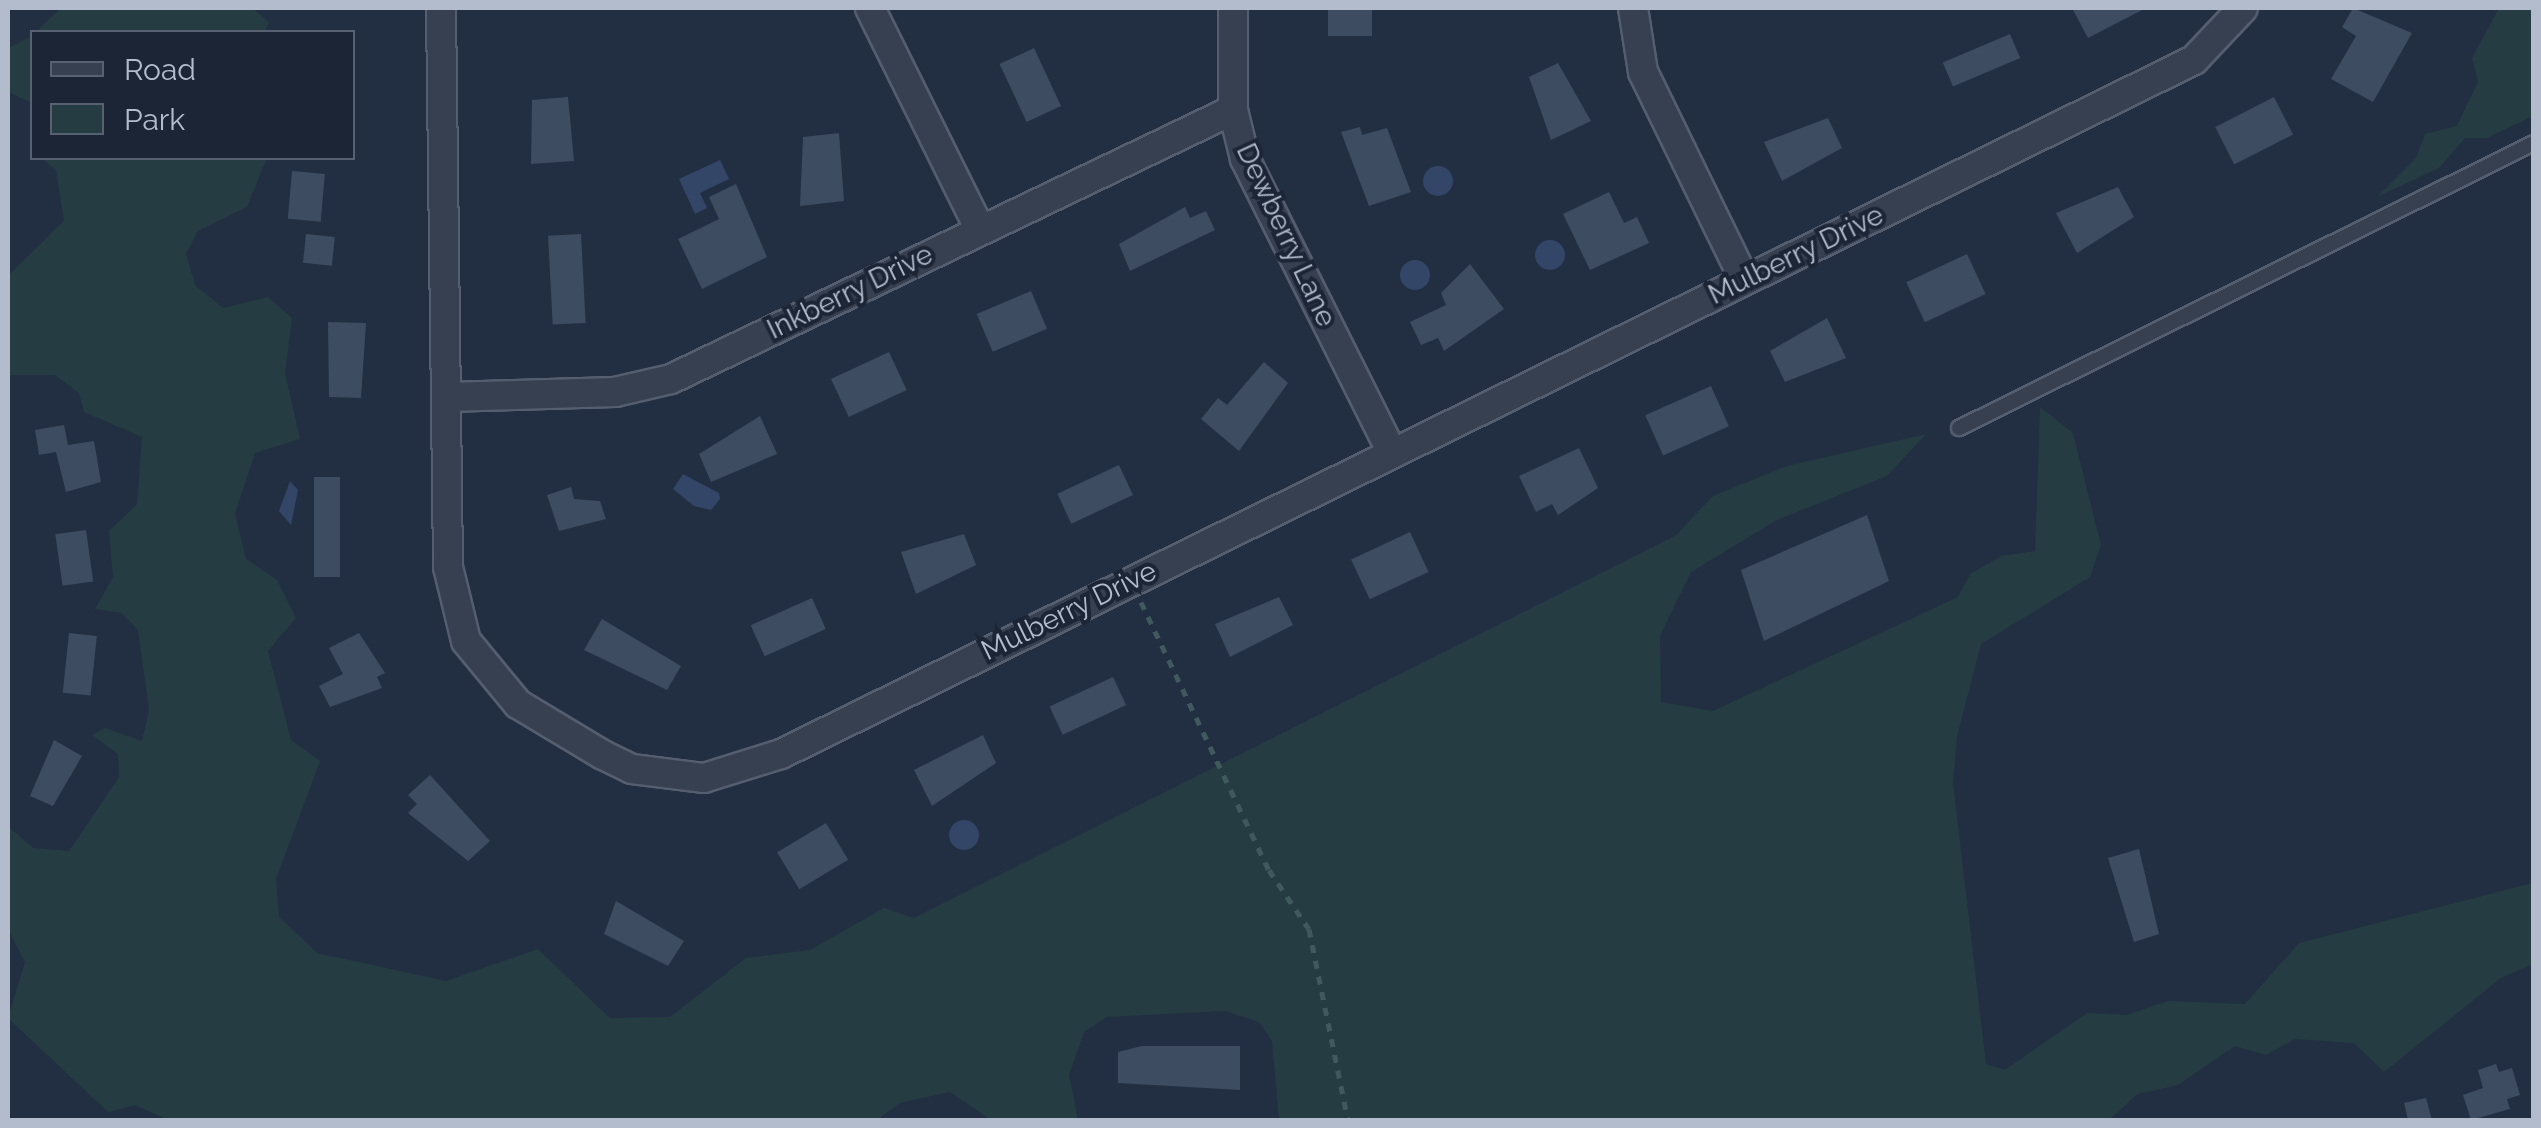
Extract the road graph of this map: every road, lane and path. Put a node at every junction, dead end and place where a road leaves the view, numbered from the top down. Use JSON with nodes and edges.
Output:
{"nodes":[{"id":1,"x":441,"y":8,"type":"edge"},
{"id":2,"x":870,"y":8,"type":"edge"},
{"id":3,"x":1233,"y":8,"type":"edge"},
{"id":4,"x":1632,"y":8,"type":"edge"},
{"id":5,"x":2242,"y":8,"type":"edge"},
{"id":6,"x":1233,"y":110,"type":"junction"},
{"id":7,"x":2534,"y":143,"type":"edge"},
{"id":8,"x":980,"y":230,"type":"junction"},
{"id":9,"x":1744,"y":279,"type":"junction"},
{"id":10,"x":448,"y":397,"type":"junction"},
{"id":11,"x":1959,"y":428,"type":"dead end"},
{"id":12,"x":1390,"y":449,"type":"junction"},
{"id":13,"x":1131,"y":581,"type":"junction"},
{"id":14,"x":1348,"y":1120,"type":"edge"}],
"edges":[{"from":1,"to":10,"type":"street","name":"Mulberry Drive"},
{"from":2,"to":8,"type":"street"},
{"from":3,"to":6,"type":"street","name":"Dewberry Lane"},
{"from":4,"to":9,"type":"street"},
{"from":5,"to":9,"type":"street","name":"Mulberry Drive"},
{"from":6,"to":8,"type":"street","name":"Inkberry Drive"},
{"from":6,"to":12,"type":"street","name":"Dewberry Lane"},
{"from":7,"to":11,"type":"lane"},
{"from":8,"to":10,"type":"street","name":"Inkberry Drive"},
{"from":9,"to":12,"type":"street","name":"Mulberry Drive"},
{"from":10,"to":13,"type":"street","name":"Mulberry Drive"},
{"from":12,"to":13,"type":"street","name":"Mulberry Drive"},
{"from":13,"to":14,"type":"path"}]}
